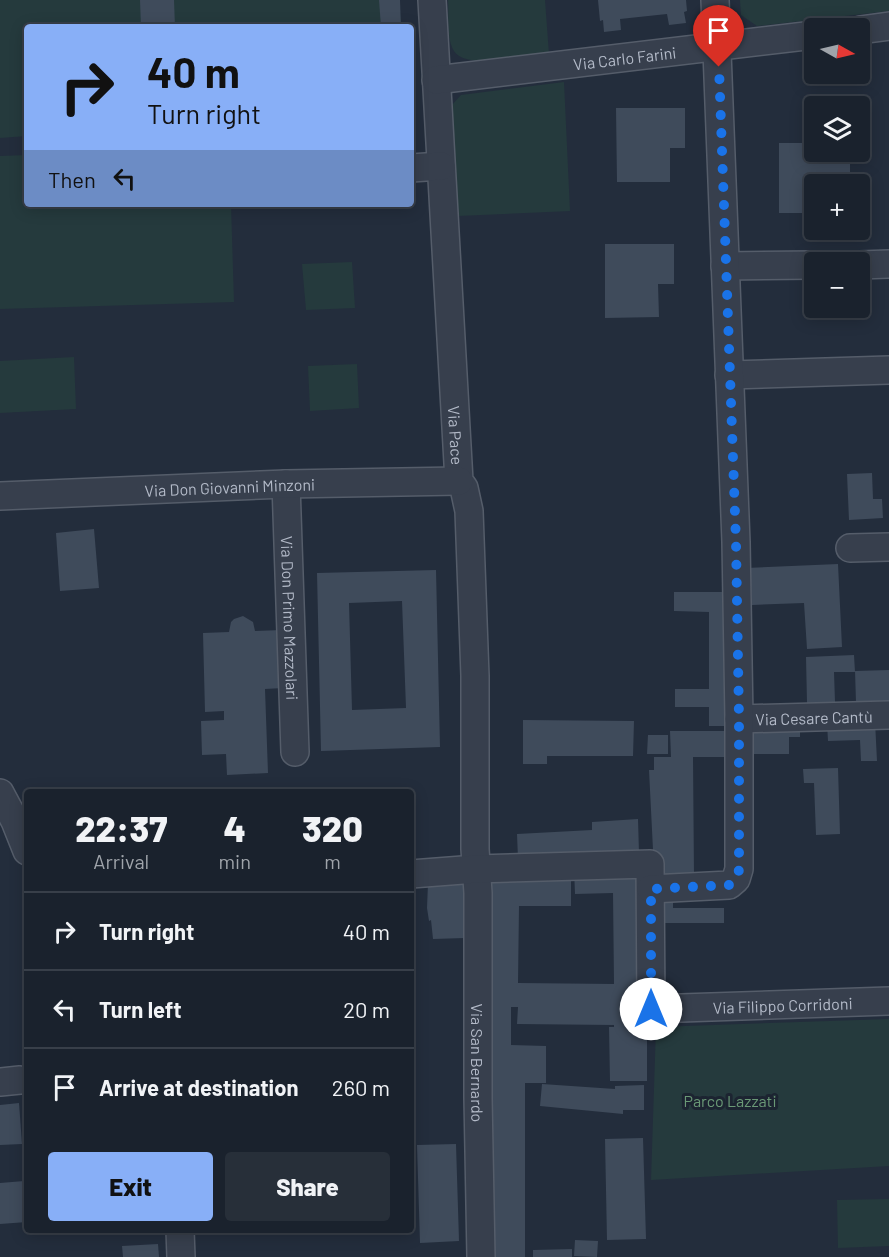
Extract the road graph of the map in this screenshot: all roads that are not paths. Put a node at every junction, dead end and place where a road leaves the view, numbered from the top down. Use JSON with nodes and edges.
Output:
{"nodes":[{"id":1,"x":432,"y":0,"type":"edge"},
{"id":2,"x":715,"y":0,"type":"edge"},
{"id":3,"x":889,"y":26,"type":"edge"},
{"id":4,"x":870,"y":29,"type":"edge"},
{"id":5,"x":804,"y":36,"type":"edge"},
{"id":6,"x":718,"y":46,"type":"junction"},
{"id":7,"x":436,"y":80,"type":"junction"},
{"id":8,"x":441,"y":166,"type":"junction"},
{"id":9,"x":414,"y":168,"type":"edge"},
{"id":10,"x":889,"y":264,"type":"edge"},
{"id":11,"x":804,"y":265,"type":"edge"},
{"id":12,"x":870,"y":265,"type":"edge"},
{"id":13,"x":725,"y":266,"type":"junction"},
{"id":14,"x":889,"y":370,"type":"edge"},
{"id":15,"x":729,"y":375,"type":"junction"},
{"id":16,"x":459,"y":481,"type":"junction"},
{"id":17,"x":286,"y":484,"type":"junction"},
{"id":18,"x":0,"y":495,"type":"edge"},
{"id":19,"x":889,"y":547,"type":"edge"},
{"id":20,"x":850,"y":548,"type":"dead end"},
{"id":21,"x":889,"y":715,"type":"edge"},
{"id":22,"x":739,"y":719,"type":"junction"},
{"id":23,"x":295,"y":752,"type":"dead end"},
{"id":24,"x":0,"y":793,"type":"edge"},
{"id":25,"x":24,"y":843,"type":"edge"},
{"id":26,"x":476,"y":869,"type":"junction"},
{"id":27,"x":414,"y":874,"type":"edge"},
{"id":28,"x":651,"y":889,"type":"junction"},
{"id":29,"x":889,"y":1001,"type":"edge"},
{"id":30,"x":180,"y":1233,"type":"edge"},
{"id":31,"x":181,"y":1257,"type":"edge"},
{"id":32,"x":482,"y":1257,"type":"edge"}],
"edges":[{"from":1,"to":7,"type":"street","name":"Via Pace"},
{"from":2,"to":6,"type":"street"},
{"from":3,"to":4,"type":"street"},
{"from":5,"to":6,"type":"street","name":"Via Carlo Farini"},
{"from":6,"to":7,"type":"street","name":"Via Carlo Farini"},
{"from":6,"to":13,"type":"street"},
{"from":7,"to":8,"type":"street","name":"Via Pace"},
{"from":8,"to":9,"type":"street"},
{"from":8,"to":16,"type":"street","name":"Via Pace"},
{"from":10,"to":12,"type":"street"},
{"from":11,"to":13,"type":"street"},
{"from":13,"to":15,"type":"street"},
{"from":14,"to":15,"type":"street"},
{"from":15,"to":22,"type":"street"},
{"from":16,"to":17,"type":"street","name":"Via Don Giovanni Minzoni"},
{"from":16,"to":26,"type":"street","name":"Via Pace"},
{"from":17,"to":18,"type":"street","name":"Via Don Giovanni Minzoni"},
{"from":17,"to":23,"type":"street","name":"Via Don Primo Mazzolari"},
{"from":19,"to":20,"type":"street"},
{"from":21,"to":22,"type":"street","name":"Via Cesare Cantù"},
{"from":22,"to":28,"type":"street"},
{"from":24,"to":25,"type":"street"},
{"from":26,"to":27,"type":"street"},
{"from":26,"to":28,"type":"street"},
{"from":26,"to":32,"type":"street","name":"Via San Bernardo"},
{"from":28,"to":29,"type":"street","name":"Via Filippo Corridoni"},
{"from":30,"to":31,"type":"street"}]}
